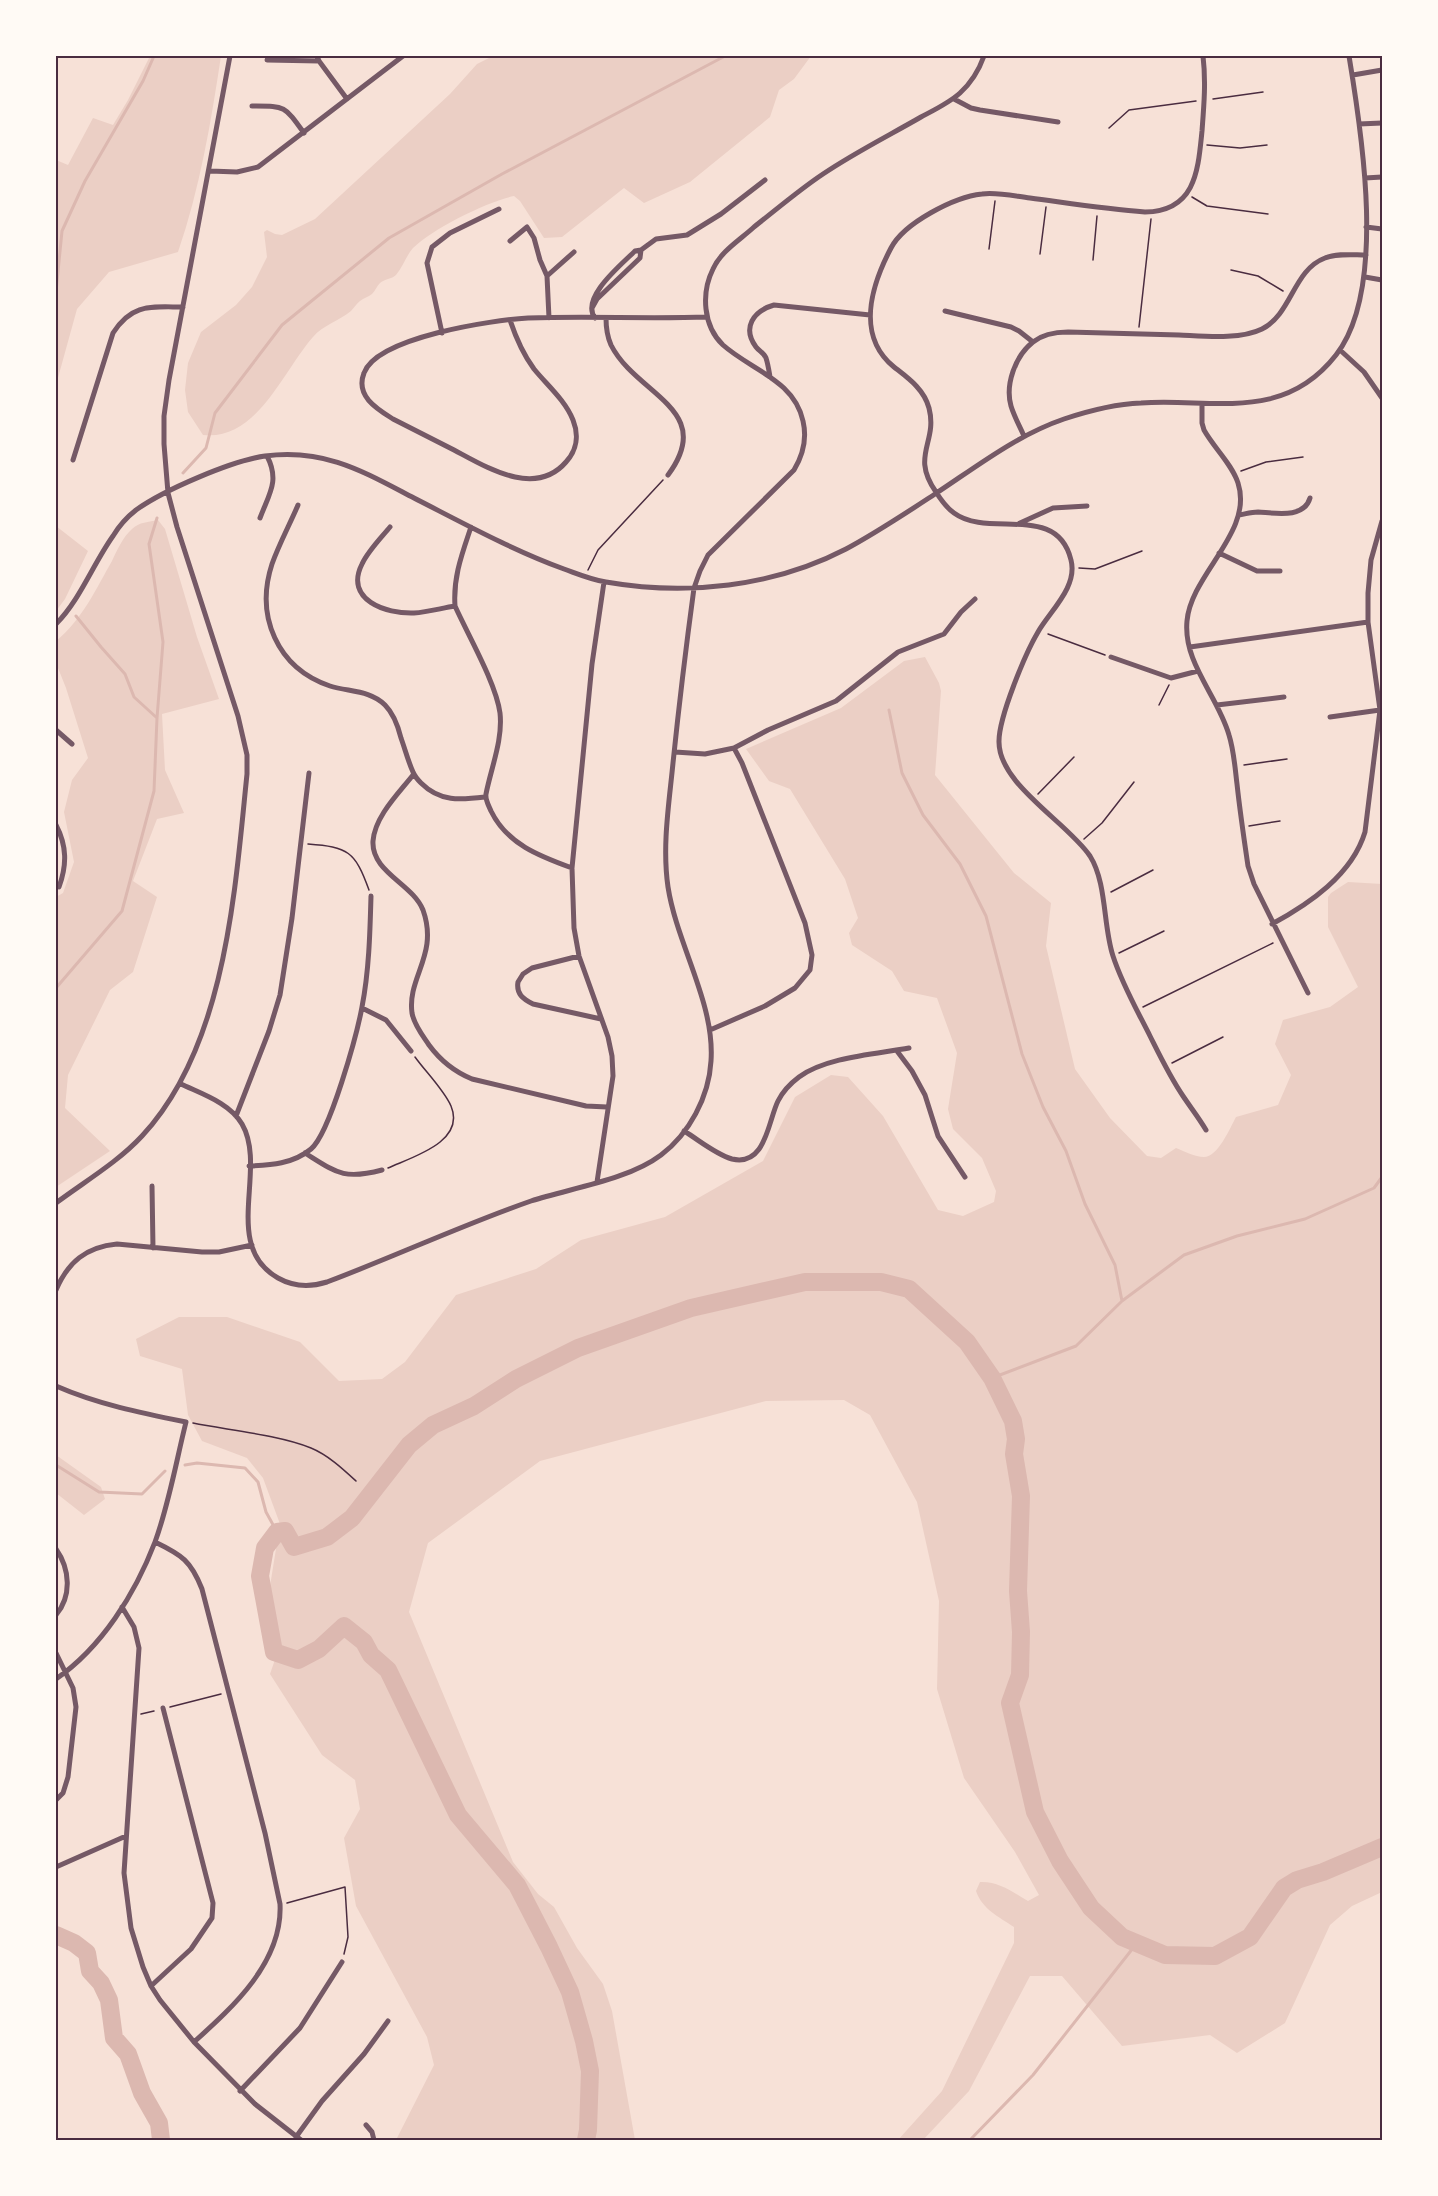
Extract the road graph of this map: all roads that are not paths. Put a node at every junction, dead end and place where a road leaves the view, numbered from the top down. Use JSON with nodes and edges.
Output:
{"nodes":[{"id":1,"x":230,"y":56,"type":"edge"},
{"id":2,"x":403,"y":56,"type":"edge"},
{"id":3,"x":984,"y":56,"type":"edge"},
{"id":4,"x":1203,"y":56,"type":"edge"},
{"id":5,"x":1349,"y":56,"type":"edge"},
{"id":6,"x":318,"y":58,"type":"edge"},
{"id":7,"x":267,"y":60,"type":"dead end"},
{"id":8,"x":1383,"y":70,"type":"edge"},
{"id":9,"x":1353,"y":75,"type":"junction"},
{"id":10,"x":346,"y":99,"type":"junction"},
{"id":11,"x":954,"y":99,"type":"junction"},
{"id":12,"x":252,"y":106,"type":"dead end"},
{"id":13,"x":1058,"y":122,"type":"dead end"},
{"id":14,"x":1383,"y":123,"type":"edge"},
{"id":15,"x":1359,"y":124,"type":"junction"},
{"id":16,"x":304,"y":133,"type":"junction"},
{"id":17,"x":210,"y":171,"type":"junction"},
{"id":18,"x":1383,"y":177,"type":"edge"},
{"id":19,"x":1365,"y":178,"type":"junction"},
{"id":20,"x":765,"y":180,"type":"dead end"},
{"id":21,"x":499,"y":209,"type":"dead end"},
{"id":22,"x":1366,"y":227,"type":"junction"},
{"id":23,"x":1383,"y":229,"type":"edge"},
{"id":24,"x":510,"y":242,"type":"dead end"},
{"id":25,"x":574,"y":252,"type":"dead end"},
{"id":26,"x":1366,"y":255,"type":"junction"},
{"id":27,"x":547,"y":276,"type":"junction"},
{"id":28,"x":1365,"y":277,"type":"junction"},
{"id":29,"x":1383,"y":280,"type":"edge"},
{"id":30,"x":183,"y":307,"type":"junction"},
{"id":31,"x":945,"y":311,"type":"dead end"},
{"id":32,"x":870,"y":315,"type":"junction"},
{"id":33,"x":707,"y":317,"type":"junction"},
{"id":34,"x":549,"y":318,"type":"junction"},
{"id":35,"x":595,"y":318,"type":"junction"},
{"id":36,"x":606,"y":318,"type":"junction"},
{"id":37,"x":510,"y":320,"type":"junction"},
{"id":38,"x":442,"y":333,"type":"junction"},
{"id":39,"x":1033,"y":342,"type":"junction"},
{"id":40,"x":1340,"y":350,"type":"junction"},
{"id":41,"x":770,"y":376,"type":"junction"},
{"id":42,"x":1383,"y":398,"type":"edge"},
{"id":43,"x":1202,"y":404,"type":"junction"},
{"id":44,"x":1024,"y":436,"type":"junction"},
{"id":45,"x":267,"y":456,"type":"junction"},
{"id":46,"x":73,"y":460,"type":"dead end"},
{"id":47,"x":668,"y":475,"type":"road end"},
{"id":48,"x":168,"y":493,"type":"junction"},
{"id":49,"x":936,"y":493,"type":"junction"},
{"id":50,"x":1310,"y":498,"type":"dead end"},
{"id":51,"x":298,"y":505,"type":"dead end"},
{"id":52,"x":1088,"y":506,"type":"dead end"},
{"id":53,"x":1239,"y":515,"type":"junction"},
{"id":54,"x":260,"y":519,"type":"dead end"},
{"id":55,"x":1383,"y":521,"type":"edge"},
{"id":56,"x":1018,"y":524,"type":"junction"},
{"id":57,"x":471,"y":526,"type":"junction"},
{"id":58,"x":390,"y":527,"type":"dead end"},
{"id":59,"x":1219,"y":554,"type":"junction"},
{"id":60,"x":1280,"y":571,"type":"dead end"},
{"id":61,"x":604,"y":582,"type":"junction"},
{"id":62,"x":694,"y":588,"type":"junction"},
{"id":63,"x":975,"y":599,"type":"dead end"},
{"id":64,"x":455,"y":606,"type":"junction"},
{"id":65,"x":1368,"y":622,"type":"junction"},
{"id":66,"x":56,"y":624,"type":"edge"},
{"id":67,"x":1190,"y":647,"type":"junction"},
{"id":68,"x":1110,"y":657,"type":"road end"},
{"id":69,"x":1198,"y":671,"type":"junction"},
{"id":70,"x":1284,"y":697,"type":"dead end"},
{"id":71,"x":1217,"y":705,"type":"junction"},
{"id":72,"x":1380,"y":710,"type":"junction"},
{"id":73,"x":1330,"y":717,"type":"dead end"},
{"id":74,"x":56,"y":730,"type":"edge"},
{"id":75,"x":72,"y":744,"type":"dead end"},
{"id":76,"x":734,"y":747,"type":"junction"},
{"id":77,"x":675,"y":752,"type":"junction"},
{"id":78,"x":309,"y":773,"type":"dead end"},
{"id":79,"x":413,"y":775,"type":"junction"},
{"id":80,"x":485,"y":797,"type":"junction"},
{"id":81,"x":56,"y":825,"type":"edge"},
{"id":82,"x":572,"y":868,"type":"junction"},
{"id":83,"x":59,"y":887,"type":"dead end"},
{"id":84,"x":371,"y":896,"type":"road end"},
{"id":85,"x":1272,"y":924,"type":"junction"},
{"id":86,"x":579,"y":956,"type":"junction"},
{"id":87,"x":1308,"y":993,"type":"dead end"},
{"id":88,"x":362,"y":1008,"type":"junction"},
{"id":89,"x":601,"y":1018,"type":"junction"},
{"id":90,"x":710,"y":1030,"type":"junction"},
{"id":91,"x":909,"y":1048,"type":"dead end"},
{"id":92,"x":411,"y":1051,"type":"road end"},
{"id":93,"x":897,"y":1051,"type":"junction"},
{"id":94,"x":181,"y":1083,"type":"junction"},
{"id":95,"x":607,"y":1107,"type":"junction"},
{"id":96,"x":236,"y":1116,"type":"junction"},
{"id":97,"x":1206,"y":1130,"type":"dead end"},
{"id":98,"x":684,"y":1131,"type":"junction"},
{"id":99,"x":305,"y":1153,"type":"junction"},
{"id":100,"x":249,"y":1166,"type":"junction"},
{"id":101,"x":382,"y":1170,"type":"road end"},
{"id":102,"x":965,"y":1177,"type":"dead end"},
{"id":103,"x":597,"y":1182,"type":"junction"},
{"id":104,"x":152,"y":1186,"type":"dead end"},
{"id":105,"x":56,"y":1203,"type":"edge"},
{"id":106,"x":252,"y":1245,"type":"junction"},
{"id":107,"x":153,"y":1248,"type":"junction"},
{"id":108,"x":56,"y":1290,"type":"edge"},
{"id":109,"x":56,"y":1386,"type":"edge"},
{"id":110,"x":155,"y":1542,"type":"junction"},
{"id":111,"x":56,"y":1549,"type":"edge"},
{"id":112,"x":122,"y":1607,"type":"junction"},
{"id":113,"x":56,"y":1615,"type":"edge"},
{"id":114,"x":56,"y":1653,"type":"edge"},
{"id":115,"x":66,"y":1672,"type":"junction"},
{"id":116,"x":56,"y":1678,"type":"edge"},
{"id":117,"x":163,"y":1708,"type":"road end"},
{"id":118,"x":56,"y":1800,"type":"edge"},
{"id":119,"x":126,"y":1836,"type":"junction"},
{"id":120,"x":56,"y":1867,"type":"edge"},
{"id":121,"x":342,"y":1962,"type":"road end"},
{"id":122,"x":151,"y":1986,"type":"junction"},
{"id":123,"x":388,"y":2021,"type":"dead end"},
{"id":124,"x":194,"y":2042,"type":"junction"},
{"id":125,"x":240,"y":2091,"type":"junction"},
{"id":126,"x":366,"y":2125,"type":"dead end"},
{"id":127,"x":299,"y":2139,"type":"edge"},
{"id":128,"x":374,"y":2140,"type":"edge"}],
"edges":[{"from":1,"to":17,"type":"street"},
{"from":2,"to":10,"type":"street"},
{"from":3,"to":11,"type":"street"},
{"from":4,"to":32,"type":"street"},
{"from":5,"to":9,"type":"street"},
{"from":6,"to":7,"type":"street"},
{"from":6,"to":10,"type":"street"},
{"from":8,"to":9,"type":"street"},
{"from":9,"to":15,"type":"street"},
{"from":10,"to":16,"type":"street"},
{"from":11,"to":13,"type":"street"},
{"from":11,"to":33,"type":"street"},
{"from":12,"to":16,"type":"street"},
{"from":14,"to":15,"type":"street"},
{"from":15,"to":19,"type":"street"},
{"from":16,"to":17,"type":"street"},
{"from":17,"to":30,"type":"street"},
{"from":18,"to":19,"type":"street"},
{"from":19,"to":22,"type":"street"},
{"from":20,"to":35,"type":"street"},
{"from":21,"to":38,"type":"street"},
{"from":22,"to":23,"type":"street"},
{"from":22,"to":26,"type":"street"},
{"from":24,"to":27,"type":"street"},
{"from":25,"to":27,"type":"street"},
{"from":26,"to":28,"type":"street"},
{"from":26,"to":39,"type":"street"},
{"from":27,"to":34,"type":"street"},
{"from":28,"to":29,"type":"street"},
{"from":28,"to":40,"type":"street"},
{"from":30,"to":46,"type":"street"},
{"from":30,"to":48,"type":"street"},
{"from":31,"to":39,"type":"street"},
{"from":32,"to":41,"type":"street"},
{"from":32,"to":49,"type":"street"},
{"from":33,"to":36,"type":"street"},
{"from":33,"to":41,"type":"street"},
{"from":34,"to":35,"type":"street"},
{"from":34,"to":37,"type":"street"},
{"from":35,"to":36,"type":"street"},
{"from":36,"to":47,"type":"street"},
{"from":37,"to":38,"type":"street"},
{"from":37,"to":38,"type":"street"},
{"from":39,"to":44,"type":"street"},
{"from":40,"to":42,"type":"street"},
{"from":40,"to":43,"type":"street"},
{"from":41,"to":62,"type":"street"},
{"from":43,"to":44,"type":"street"},
{"from":43,"to":53,"type":"street"},
{"from":44,"to":49,"type":"street"},
{"from":45,"to":48,"type":"street"},
{"from":45,"to":54,"type":"street"},
{"from":45,"to":57,"type":"street"},
{"from":48,"to":66,"type":"street"},
{"from":48,"to":94,"type":"street"},
{"from":49,"to":56,"type":"street"},
{"from":49,"to":62,"type":"street"},
{"from":50,"to":53,"type":"street"},
{"from":51,"to":79,"type":"street"},
{"from":52,"to":56,"type":"street"},
{"from":53,"to":59,"type":"street"},
{"from":55,"to":65,"type":"street"},
{"from":56,"to":97,"type":"street"},
{"from":57,"to":61,"type":"street"},
{"from":57,"to":64,"type":"street"},
{"from":58,"to":64,"type":"street"},
{"from":59,"to":60,"type":"street"},
{"from":59,"to":67,"type":"street"},
{"from":61,"to":62,"type":"street"},
{"from":61,"to":82,"type":"street"},
{"from":62,"to":77,"type":"street"},
{"from":63,"to":76,"type":"street"},
{"from":64,"to":80,"type":"street"},
{"from":65,"to":67,"type":"street"},
{"from":65,"to":72,"type":"street"},
{"from":67,"to":69,"type":"street"},
{"from":68,"to":69,"type":"street"},
{"from":69,"to":71,"type":"street"},
{"from":70,"to":71,"type":"street"},
{"from":71,"to":85,"type":"street"},
{"from":72,"to":73,"type":"street"},
{"from":72,"to":85,"type":"street"},
{"from":74,"to":75,"type":"street"},
{"from":76,"to":77,"type":"street"},
{"from":76,"to":90,"type":"street"},
{"from":77,"to":90,"type":"street"},
{"from":78,"to":96,"type":"street"},
{"from":79,"to":80,"type":"street"},
{"from":79,"to":95,"type":"street"},
{"from":80,"to":82,"type":"street"},
{"from":81,"to":83,"type":"street"},
{"from":82,"to":86,"type":"street"},
{"from":84,"to":88,"type":"street"},
{"from":85,"to":87,"type":"street"},
{"from":86,"to":89,"type":"street"},
{"from":86,"to":89,"type":"street"},
{"from":88,"to":92,"type":"street"},
{"from":88,"to":99,"type":"street"},
{"from":89,"to":95,"type":"street"},
{"from":90,"to":98,"type":"street"},
{"from":91,"to":93,"type":"street"},
{"from":93,"to":98,"type":"street"},
{"from":93,"to":102,"type":"street"},
{"from":94,"to":96,"type":"street"},
{"from":94,"to":105,"type":"street"},
{"from":95,"to":103,"type":"street"},
{"from":96,"to":100,"type":"street"},
{"from":98,"to":103,"type":"street"},
{"from":99,"to":100,"type":"street"},
{"from":99,"to":101,"type":"street"},
{"from":100,"to":106,"type":"street"},
{"from":103,"to":106,"type":"street"},
{"from":104,"to":107,"type":"street"},
{"from":106,"to":107,"type":"street"},
{"from":107,"to":108,"type":"street"},
{"from":109,"to":110,"type":"street"},
{"from":110,"to":112,"type":"street"},
{"from":110,"to":124,"type":"street"},
{"from":111,"to":113,"type":"street"},
{"from":112,"to":115,"type":"street"},
{"from":112,"to":119,"type":"street"},
{"from":114,"to":115,"type":"street"},
{"from":115,"to":116,"type":"street"},
{"from":115,"to":118,"type":"street"},
{"from":117,"to":122,"type":"street"},
{"from":119,"to":120,"type":"street"},
{"from":119,"to":122,"type":"street"},
{"from":121,"to":125,"type":"street"},
{"from":122,"to":124,"type":"street"},
{"from":123,"to":127,"type":"street"},
{"from":124,"to":125,"type":"street"},
{"from":125,"to":127,"type":"street"},
{"from":126,"to":128,"type":"street"}]}
